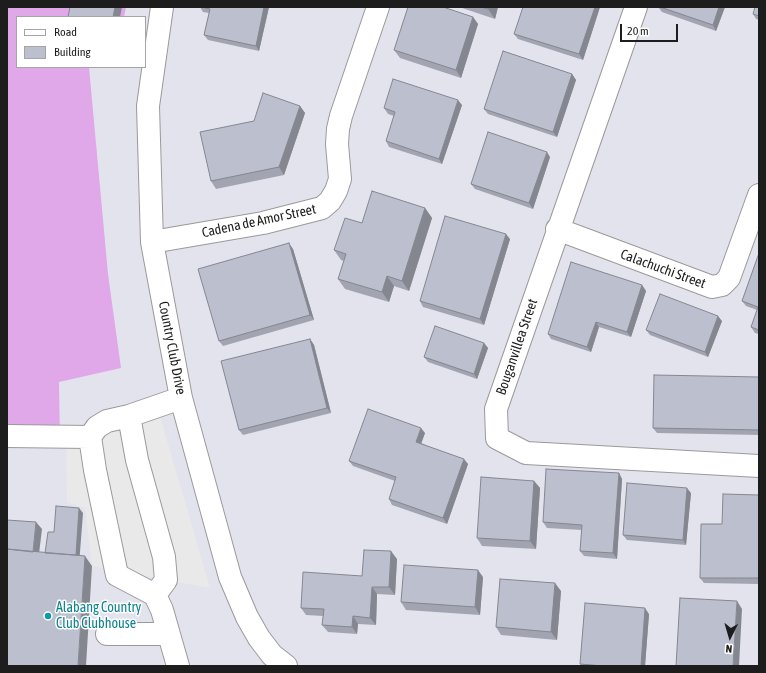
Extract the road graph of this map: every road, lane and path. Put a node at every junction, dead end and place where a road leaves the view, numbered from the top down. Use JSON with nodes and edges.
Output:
{"nodes":[{"id":1,"x":162,"y":7,"type":"edge"},
{"id":2,"x":378,"y":7,"type":"edge"},
{"id":3,"x":636,"y":7,"type":"edge"},
{"id":4,"x":759,"y":195,"type":"edge"},
{"id":5,"x":557,"y":229,"type":"junction"},
{"id":6,"x":152,"y":242,"type":"junction"},
{"id":7,"x":181,"y":398,"type":"junction"},
{"id":8,"x":129,"y":416,"type":"junction"},
{"id":9,"x":7,"y":436,"type":"edge"},
{"id":10,"x":90,"y":437,"type":"junction"},
{"id":11,"x":759,"y":466,"type":"edge"},
{"id":12,"x":155,"y":595,"type":"junction"},
{"id":13,"x":107,"y":634,"type":"dead end"},
{"id":14,"x":168,"y":634,"type":"junction"},
{"id":15,"x":179,"y":664,"type":"edge"},
{"id":16,"x":286,"y":666,"type":"edge"}],
"edges":[{"from":1,"to":6,"type":"street","name":"Country Club Drive"},
{"from":2,"to":6,"type":"street","name":"Cadena de Amor Street"},
{"from":3,"to":5,"type":"street","name":"Bouganvillea Street"},
{"from":4,"to":5,"type":"street","name":"Calachuchi Street"},
{"from":5,"to":11,"type":"street","name":"Bouganvillea Street"},
{"from":6,"to":7,"type":"street","name":"Country Club Drive"},
{"from":7,"to":8,"type":"street"},
{"from":7,"to":16,"type":"street","name":"Country Club Drive"},
{"from":8,"to":10,"type":"street"},
{"from":8,"to":12,"type":"street"},
{"from":9,"to":10,"type":"street"},
{"from":10,"to":12,"type":"street"},
{"from":12,"to":14,"type":"street"},
{"from":13,"to":14,"type":"street"},
{"from":14,"to":15,"type":"street"}]}
